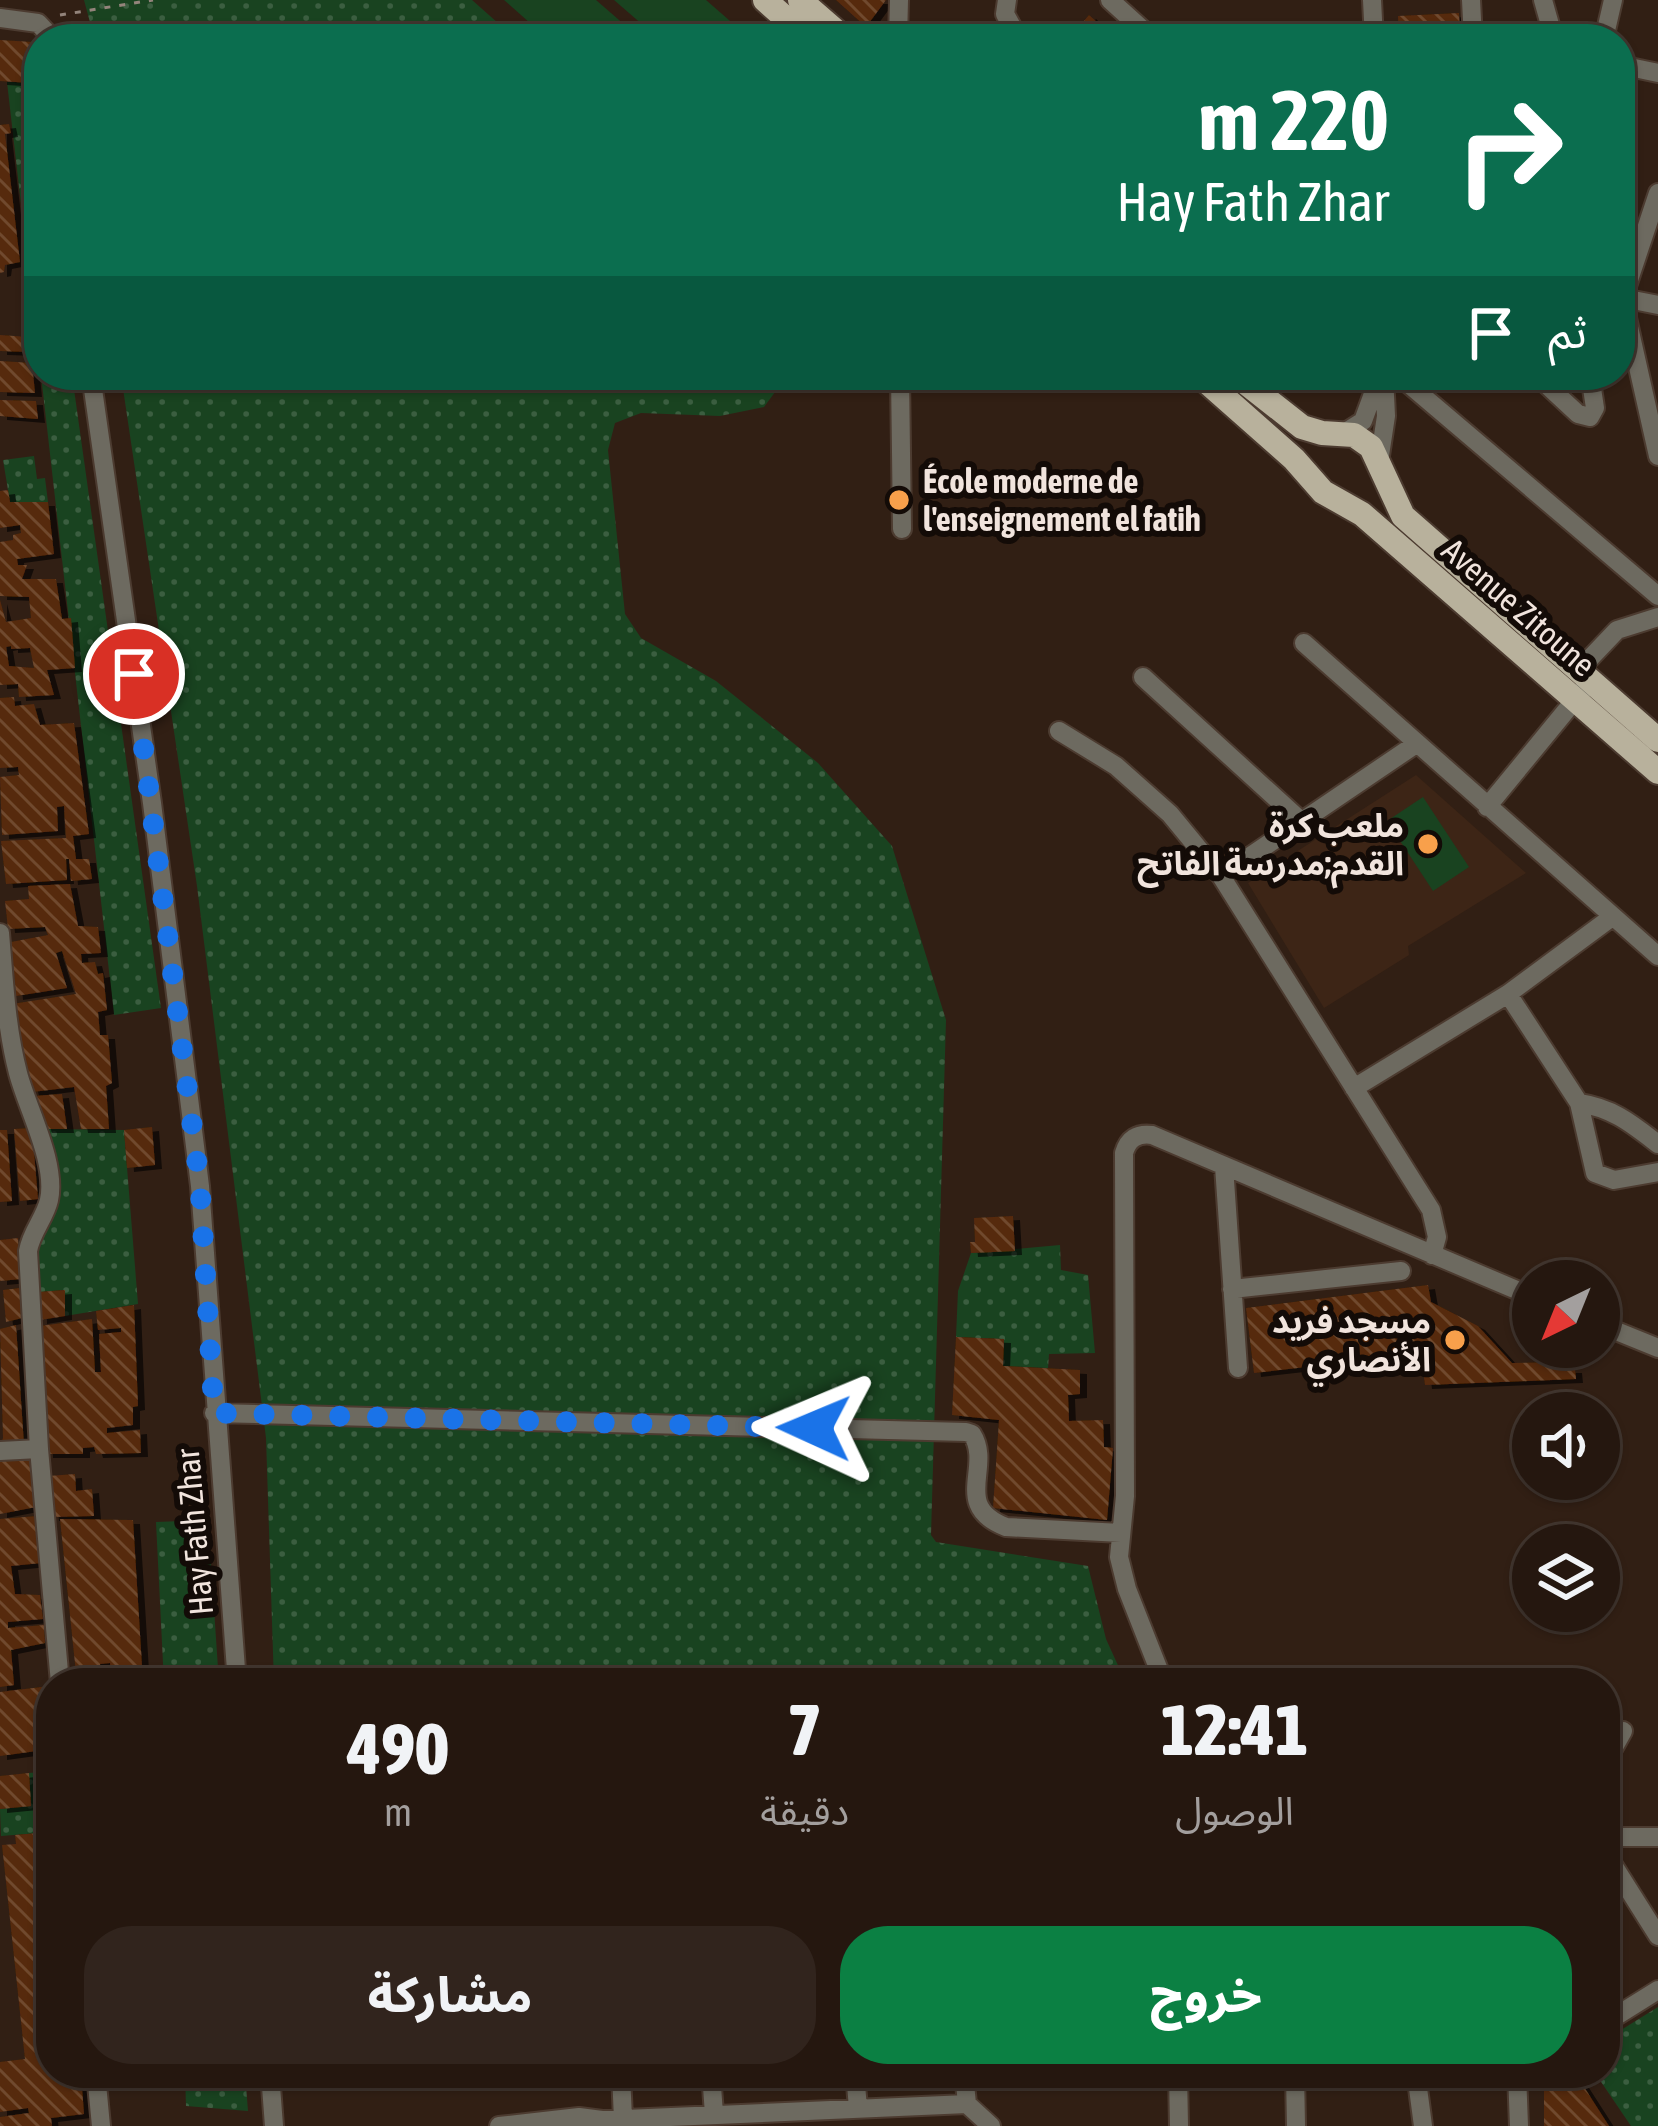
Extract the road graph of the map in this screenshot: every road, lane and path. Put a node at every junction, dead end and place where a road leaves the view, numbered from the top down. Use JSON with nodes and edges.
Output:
{"nodes":[{"id":1,"x":153,"y":0,"type":"edge"},
{"id":2,"x":764,"y":0,"type":"edge"},
{"id":3,"x":800,"y":0,"type":"edge"},
{"id":4,"x":1110,"y":0,"type":"edge"},
{"id":5,"x":0,"y":18,"type":"edge"},
{"id":6,"x":31,"y":20,"type":"junction"},
{"id":7,"x":40,"y":24,"type":"edge"},
{"id":8,"x":792,"y":24,"type":"edge"},
{"id":9,"x":828,"y":24,"type":"edge"},
{"id":10,"x":1136,"y":24,"type":"edge"},
{"id":11,"x":1658,"y":194,"type":"edge"},
{"id":12,"x":1635,"y":257,"type":"edge"},
{"id":13,"x":1635,"y":336,"type":"edge"},
{"id":14,"x":93,"y":390,"type":"edge"},
{"id":15,"x":900,"y":390,"type":"edge"},
{"id":16,"x":1217,"y":390,"type":"edge"},
{"id":17,"x":1255,"y":390,"type":"edge"},
{"id":18,"x":1376,"y":390,"type":"edge"},
{"id":19,"x":1383,"y":390,"type":"edge"},
{"id":20,"x":1416,"y":390,"type":"edge"},
{"id":21,"x":1552,"y":390,"type":"edge"},
{"id":22,"x":1592,"y":390,"type":"edge"},
{"id":23,"x":1652,"y":394,"type":"edge"},
{"id":24,"x":1342,"y":433,"type":"junction"},
{"id":25,"x":1658,"y":456,"type":"edge"},
{"id":26,"x":1378,"y":467,"type":"junction"},
{"id":27,"x":1324,"y":491,"type":"junction"},
{"id":28,"x":902,"y":529,"type":"dead end"},
{"id":29,"x":1658,"y":596,"type":"edge"},
{"id":30,"x":1658,"y":617,"type":"edge"},
{"id":31,"x":1304,"y":644,"type":"dead end"},
{"id":32,"x":1143,"y":676,"type":"dead end"},
{"id":33,"x":1581,"y":685,"type":"junction"},
{"id":34,"x":1059,"y":731,"type":"dead end"},
{"id":35,"x":1658,"y":740,"type":"edge"},
{"id":36,"x":1416,"y":744,"type":"junction"},
{"id":37,"x":1658,"y":772,"type":"edge"},
{"id":38,"x":1487,"y":807,"type":"junction"},
{"id":39,"x":1301,"y":821,"type":"junction"},
{"id":40,"x":1221,"y":876,"type":"junction"},
{"id":41,"x":1612,"y":916,"type":"junction"},
{"id":42,"x":0,"y":933,"type":"edge"},
{"id":43,"x":1658,"y":956,"type":"edge"},
{"id":44,"x":1508,"y":994,"type":"junction"},
{"id":45,"x":1354,"y":1088,"type":"junction"},
{"id":46,"x":1579,"y":1103,"type":"junction"},
{"id":47,"x":1658,"y":1144,"type":"edge"},
{"id":48,"x":1224,"y":1166,"type":"junction"},
{"id":49,"x":1658,"y":1172,"type":"edge"},
{"id":50,"x":1432,"y":1255,"type":"junction"},
{"id":51,"x":1401,"y":1271,"type":"dead end"},
{"id":52,"x":1512,"y":1288,"type":"edge"},
{"id":53,"x":1232,"y":1289,"type":"junction"},
{"id":54,"x":1620,"y":1333,"type":"edge"},
{"id":55,"x":1658,"y":1348,"type":"edge"},
{"id":56,"x":1238,"y":1368,"type":"dead end"},
{"id":57,"x":214,"y":1413,"type":"junction"},
{"id":58,"x":39,"y":1449,"type":"junction"},
{"id":59,"x":0,"y":1451,"type":"edge"},
{"id":60,"x":1120,"y":1533,"type":"junction"},
{"id":61,"x":59,"y":1668,"type":"edge"},
{"id":62,"x":236,"y":1668,"type":"edge"},
{"id":63,"x":1158,"y":1668,"type":"edge"},
{"id":64,"x":1623,"y":1731,"type":"dead end"},
{"id":65,"x":1620,"y":1736,"type":"edge"},
{"id":66,"x":1620,"y":1837,"type":"edge"},
{"id":67,"x":1658,"y":1837,"type":"edge"},
{"id":68,"x":1620,"y":1876,"type":"edge"},
{"id":69,"x":1658,"y":1936,"type":"edge"},
{"id":70,"x":1658,"y":1990,"type":"edge"},
{"id":71,"x":1620,"y":2014,"type":"edge"},
{"id":72,"x":96,"y":2088,"type":"edge"},
{"id":73,"x":271,"y":2088,"type":"edge"},
{"id":74,"x":622,"y":2088,"type":"edge"},
{"id":75,"x":712,"y":2088,"type":"edge"},
{"id":76,"x":856,"y":2088,"type":"edge"},
{"id":77,"x":965,"y":2088,"type":"edge"},
{"id":78,"x":1178,"y":2088,"type":"edge"},
{"id":79,"x":1295,"y":2088,"type":"edge"},
{"id":80,"x":1418,"y":2088,"type":"edge"},
{"id":81,"x":1519,"y":2088,"type":"edge"},
{"id":82,"x":967,"y":2104,"type":"junction"},
{"id":83,"x":858,"y":2108,"type":"junction"},
{"id":84,"x":714,"y":2114,"type":"junction"},
{"id":85,"x":623,"y":2119,"type":"junction"},
{"id":86,"x":100,"y":2126,"type":"edge"},
{"id":87,"x":274,"y":2126,"type":"edge"},
{"id":88,"x":499,"y":2126,"type":"edge"},
{"id":89,"x":991,"y":2126,"type":"edge"},
{"id":90,"x":1179,"y":2126,"type":"edge"},
{"id":91,"x":1296,"y":2126,"type":"edge"},
{"id":92,"x":1424,"y":2126,"type":"edge"},
{"id":93,"x":1519,"y":2126,"type":"edge"}],
"edges":[{"from":1,"to":6,"type":"path"},
{"from":2,"to":8,"type":"main road"},
{"from":3,"to":9,"type":"main road"},
{"from":4,"to":10,"type":"street"},
{"from":5,"to":6,"type":"street"},
{"from":6,"to":7,"type":"street"},
{"from":11,"to":12,"type":"street"},
{"from":13,"to":23,"type":"street"},
{"from":14,"to":57,"type":"street","name":"Hay Fath Zhar"},
{"from":15,"to":28,"type":"street"},
{"from":16,"to":27,"type":"main road","name":"Avenue Zitoune"},
{"from":17,"to":24,"type":"main road"},
{"from":18,"to":24,"type":"street"},
{"from":19,"to":26,"type":"street"},
{"from":20,"to":29,"type":"street"},
{"from":21,"to":22,"type":"street"},
{"from":23,"to":25,"type":"street"},
{"from":24,"to":26,"type":"main road"},
{"from":24,"to":27,"type":"main road"},
{"from":26,"to":27,"type":"main road"},
{"from":26,"to":33,"type":"main road","name":"Avenue Zitoune"},
{"from":27,"to":33,"type":"main road","name":"Avenue Zitoune"},
{"from":30,"to":33,"type":"street"},
{"from":31,"to":36,"type":"street"},
{"from":32,"to":39,"type":"street"},
{"from":33,"to":35,"type":"main road","name":"Avenue Zitoune"},
{"from":33,"to":37,"type":"main road","name":"Avenue Zitoune"},
{"from":33,"to":38,"type":"street"},
{"from":34,"to":40,"type":"street"},
{"from":36,"to":38,"type":"street"},
{"from":36,"to":39,"type":"street"},
{"from":38,"to":41,"type":"street"},
{"from":39,"to":40,"type":"street"},
{"from":40,"to":45,"type":"street"},
{"from":41,"to":43,"type":"street"},
{"from":41,"to":44,"type":"street"},
{"from":42,"to":58,"type":"street"},
{"from":44,"to":45,"type":"street"},
{"from":44,"to":46,"type":"street"},
{"from":45,"to":50,"type":"street"},
{"from":46,"to":47,"type":"street"},
{"from":46,"to":49,"type":"street"},
{"from":48,"to":50,"type":"street"},
{"from":48,"to":53,"type":"street"},
{"from":48,"to":60,"type":"street"},
{"from":50,"to":52,"type":"street"},
{"from":51,"to":53,"type":"street"},
{"from":53,"to":56,"type":"street"},
{"from":54,"to":55,"type":"street"},
{"from":57,"to":60,"type":"street"},
{"from":57,"to":62,"type":"street","name":"Hay Fath Zhar"},
{"from":58,"to":59,"type":"street"},
{"from":58,"to":61,"type":"street"},
{"from":60,"to":63,"type":"street"},
{"from":64,"to":65,"type":"street"},
{"from":66,"to":67,"type":"street"},
{"from":68,"to":69,"type":"street"},
{"from":70,"to":71,"type":"street"},
{"from":72,"to":86,"type":"street"},
{"from":73,"to":87,"type":"street"},
{"from":74,"to":85,"type":"street"},
{"from":75,"to":84,"type":"street"},
{"from":76,"to":83,"type":"street"},
{"from":77,"to":82,"type":"street"},
{"from":78,"to":90,"type":"street"},
{"from":79,"to":91,"type":"street"},
{"from":80,"to":92,"type":"street"},
{"from":81,"to":93,"type":"street"},
{"from":82,"to":83,"type":"street"},
{"from":82,"to":89,"type":"street"},
{"from":83,"to":84,"type":"street"},
{"from":84,"to":85,"type":"street"},
{"from":85,"to":88,"type":"street"}]}
